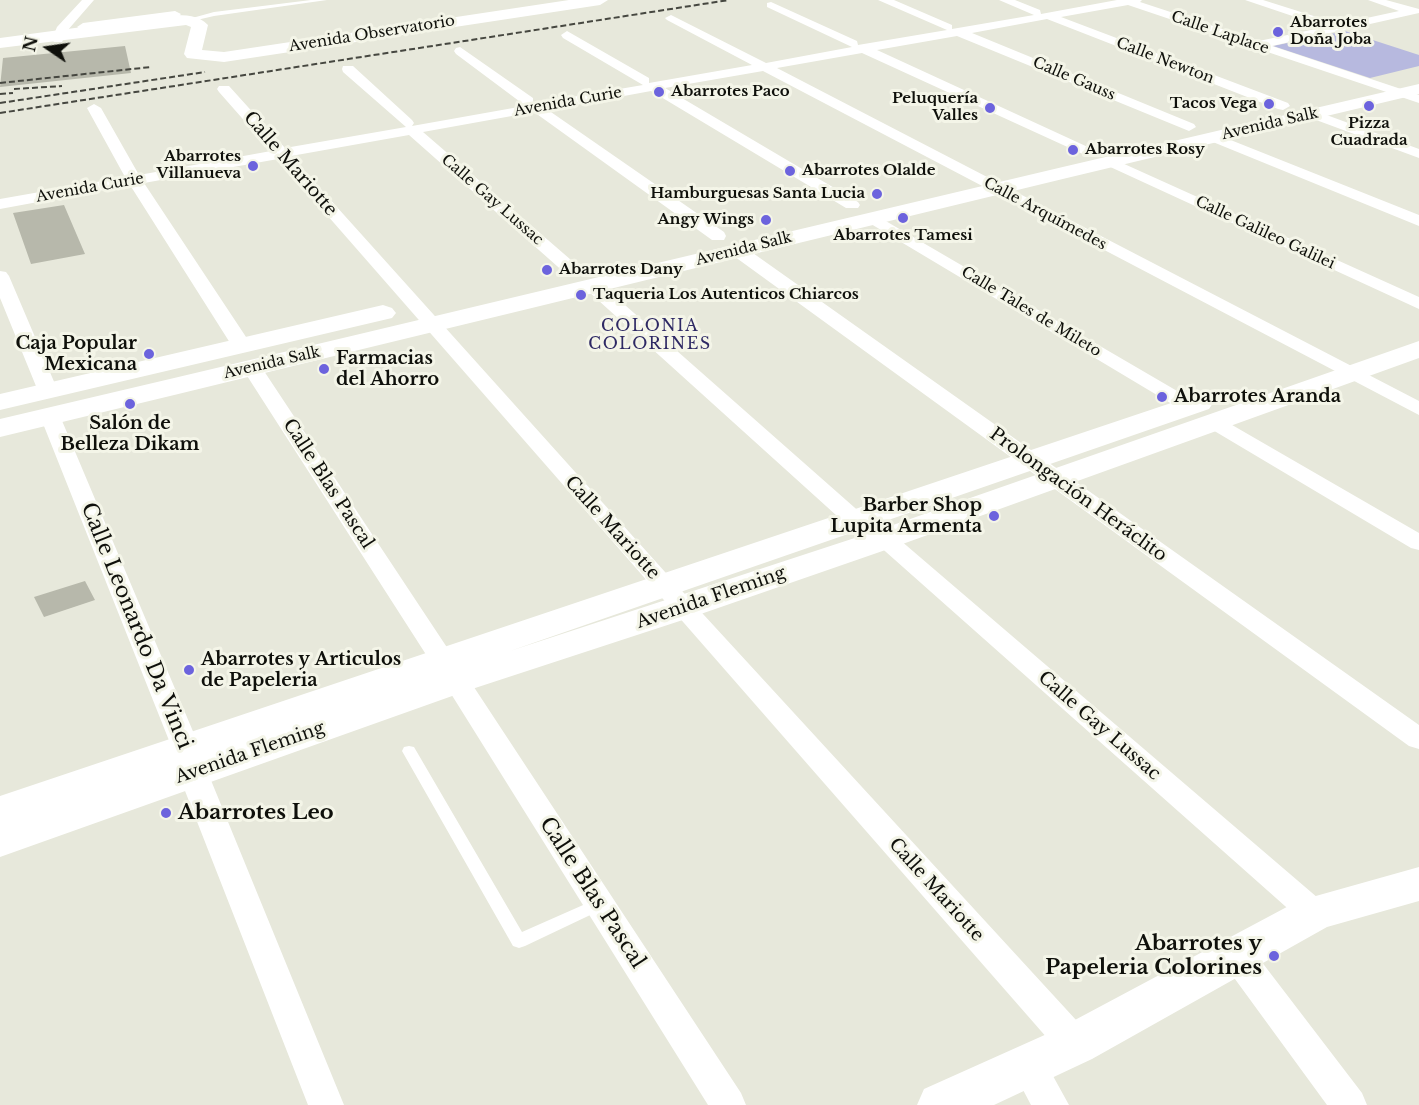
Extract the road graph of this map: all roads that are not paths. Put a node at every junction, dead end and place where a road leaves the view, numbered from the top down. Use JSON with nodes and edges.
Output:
{"nodes":[{"id":1,"x":88,"y":0,"type":"edge"},
{"id":2,"x":324,"y":0,"type":"edge"},
{"id":3,"x":600,"y":0,"type":"edge"},
{"id":4,"x":884,"y":0,"type":"edge"},
{"id":5,"x":1005,"y":0,"type":"edge"},
{"id":6,"x":1102,"y":0,"type":"edge"},
{"id":7,"x":1130,"y":0,"type":"edge"},
{"id":8,"x":1251,"y":0,"type":"edge"},
{"id":9,"x":1374,"y":0,"type":"edge"},
{"id":10,"x":771,"y":5,"type":"dead end"},
{"id":11,"x":1417,"y":12,"type":"edge"},
{"id":12,"x":1042,"y":14,"type":"junction"},
{"id":13,"x":178,"y":17,"type":"junction"},
{"id":14,"x":671,"y":18,"type":"dead end"},
{"id":15,"x":1339,"y":28,"type":"junction"},
{"id":16,"x":954,"y":29,"type":"junction"},
{"id":17,"x":567,"y":34,"type":"dead end"},
{"id":18,"x":59,"y":35,"type":"junction"},
{"id":19,"x":0,"y":39,"type":"edge"},
{"id":20,"x":0,"y":45,"type":"edge"},
{"id":21,"x":1256,"y":45,"type":"junction"},
{"id":22,"x":858,"y":46,"type":"junction"},
{"id":23,"x":460,"y":51,"type":"dead end"},
{"id":24,"x":760,"y":64,"type":"junction"},
{"id":25,"x":348,"y":69,"type":"dead end"},
{"id":26,"x":1419,"y":74,"type":"edge"},
{"id":27,"x":648,"y":84,"type":"junction"},
{"id":28,"x":1374,"y":84,"type":"junction"},
{"id":29,"x":224,"y":89,"type":"dead end"},
{"id":30,"x":1413,"y":94,"type":"edge"},
{"id":31,"x":532,"y":104,"type":"junction"},
{"id":32,"x":1283,"y":106,"type":"junction"},
{"id":33,"x":94,"y":108,"type":"dead end"},
{"id":34,"x":1313,"y":114,"type":"junction"},
{"id":35,"x":409,"y":126,"type":"junction"},
{"id":36,"x":1189,"y":127,"type":"junction"},
{"id":37,"x":1213,"y":137,"type":"junction"},
{"id":38,"x":278,"y":150,"type":"junction"},
{"id":39,"x":1085,"y":151,"type":"junction"},
{"id":40,"x":1419,"y":154,"type":"edge"},
{"id":41,"x":1111,"y":162,"type":"junction"},
{"id":42,"x":133,"y":176,"type":"junction"},
{"id":43,"x":975,"y":177,"type":"junction"},
{"id":44,"x":996,"y":188,"type":"junction"},
{"id":45,"x":0,"y":195,"type":"edge"},
{"id":46,"x":0,"y":204,"type":"edge"},
{"id":47,"x":852,"y":205,"type":"junction"},
{"id":48,"x":872,"y":218,"type":"junction"},
{"id":49,"x":1419,"y":221,"type":"edge"},
{"id":50,"x":718,"y":236,"type":"junction"},
{"id":51,"x":737,"y":250,"type":"junction"},
{"id":52,"x":598,"y":271,"type":"junction"},
{"id":53,"x":561,"y":272,"type":"joint"},
{"id":54,"x":0,"y":276,"type":"edge"},
{"id":55,"x":427,"y":303,"type":"junction"},
{"id":56,"x":1419,"y":304,"type":"edge"},
{"id":57,"x":433,"y":325,"type":"junction"},
{"id":58,"x":1419,"y":328,"type":"edge"},
{"id":59,"x":242,"y":346,"type":"junction"},
{"id":60,"x":1419,"y":349,"type":"edge"},
{"id":61,"x":1337,"y":367,"type":"junction"},
{"id":62,"x":252,"y":368,"type":"junction"},
{"id":63,"x":48,"y":391,"type":"junction"},
{"id":64,"x":0,"y":402,"type":"edge"},
{"id":65,"x":1419,"y":409,"type":"edge"},
{"id":66,"x":1201,"y":414,"type":"junction"},
{"id":67,"x":50,"y":416,"type":"junction"},
{"id":68,"x":0,"y":428,"type":"edge"},
{"id":69,"x":1042,"y":469,"type":"junction"},
{"id":70,"x":855,"y":520,"type":"junction"},
{"id":71,"x":885,"y":539,"type":"junction"},
{"id":72,"x":1419,"y":543,"type":"edge"},
{"id":73,"x":673,"y":597,"type":"junction"},
{"id":74,"x":449,"y":671,"type":"junction"},
{"id":75,"x":1419,"y":739,"type":"edge"},
{"id":76,"x":409,"y":751,"type":"dead end"},
{"id":77,"x":190,"y":760,"type":"junction"},
{"id":78,"x":0,"y":812,"type":"edge"},
{"id":79,"x":0,"y":841,"type":"edge"},
{"id":80,"x":1419,"y":884,"type":"edge"},
{"id":81,"x":599,"y":904,"type":"junction"},
{"id":82,"x":1314,"y":913,"type":"junction"},
{"id":83,"x":1236,"y":954,"type":"junction"},
{"id":84,"x":1076,"y":1044,"type":"junction"},
{"id":85,"x":1040,"y":1086,"type":"edge"},
{"id":86,"x":326,"y":1105,"type":"edge"},
{"id":87,"x":728,"y":1105,"type":"edge"},
{"id":88,"x":942,"y":1105,"type":"edge"},
{"id":89,"x":1349,"y":1105,"type":"edge"}],
"edges":[{"from":1,"to":18,"type":"street"},
{"from":2,"to":13,"type":"lane"},
{"from":3,"to":13,"type":"main road","name":"Avenida Observatorio"},
{"from":4,"to":16,"type":"street","name":"Calle Gauss"},
{"from":5,"to":12,"type":"street","name":"Calle Newton"},
{"from":6,"to":12,"type":"street","name":"Avenida Curie"},
{"from":7,"to":12,"type":"street","name":"Avenida Curie"},
{"from":7,"to":21,"type":"street","name":"Calle Laplace"},
{"from":8,"to":15,"type":"street"},
{"from":9,"to":11,"type":"street"},
{"from":10,"to":22,"type":"street"},
{"from":11,"to":15,"type":"street"},
{"from":12,"to":16,"type":"street","name":"Avenida Curie"},
{"from":12,"to":32,"type":"street","name":"Calle Newton"},
{"from":13,"to":18,"type":"main road"},
{"from":14,"to":24,"type":"street","name":"Calle Arquímedes"},
{"from":15,"to":21,"type":"street"},
{"from":16,"to":22,"type":"street","name":"Avenida Curie"},
{"from":16,"to":36,"type":"street","name":"Calle Gauss"},
{"from":17,"to":27,"type":"street"},
{"from":18,"to":19,"type":"street"},
{"from":18,"to":20,"type":"main road"},
{"from":21,"to":28,"type":"street","name":"Calle Laplace"},
{"from":22,"to":24,"type":"street","name":"Avenida Curie"},
{"from":22,"to":39,"type":"street"},
{"from":23,"to":31,"type":"street"},
{"from":24,"to":27,"type":"street","name":"Avenida Curie"},
{"from":24,"to":43,"type":"street","name":"Calle Arquímedes"},
{"from":25,"to":35,"type":"street","name":"Calle Gay Lussac"},
{"from":26,"to":28,"type":"main road","name":"Avenida Salk"},
{"from":27,"to":31,"type":"street","name":"Avenida Curie"},
{"from":27,"to":47,"type":"street"},
{"from":28,"to":30,"type":"street","name":"Calle Laplace"},
{"from":28,"to":32,"type":"main road","name":"Avenida Salk"},
{"from":29,"to":38,"type":"street","name":"Calle Mariotte"},
{"from":30,"to":34,"type":"main road","name":"Avenida Salk"},
{"from":31,"to":35,"type":"street","name":"Avenida Curie"},
{"from":31,"to":50,"type":"street"},
{"from":32,"to":36,"type":"main road","name":"Avenida Salk"},
{"from":33,"to":42,"type":"street"},
{"from":34,"to":37,"type":"main road","name":"Avenida Salk"},
{"from":34,"to":40,"type":"street"},
{"from":35,"to":38,"type":"street","name":"Avenida Curie"},
{"from":35,"to":53,"type":"street","name":"Calle Gay Lussac"},
{"from":36,"to":39,"type":"main road","name":"Avenida Salk"},
{"from":37,"to":41,"type":"main road","name":"Avenida Salk"},
{"from":37,"to":49,"type":"street"},
{"from":38,"to":42,"type":"street","name":"Avenida Curie"},
{"from":38,"to":55,"type":"street","name":"Calle Mariotte"},
{"from":39,"to":43,"type":"main road","name":"Avenida Salk"},
{"from":41,"to":44,"type":"main road","name":"Avenida Salk"},
{"from":41,"to":56,"type":"street","name":"Calle Galileo Galilei"},
{"from":42,"to":45,"type":"street","name":"Avenida Curie"},
{"from":42,"to":46,"type":"street","name":"Avenida Curie"},
{"from":42,"to":59,"type":"street"},
{"from":43,"to":44,"type":"street","name":"Calle Arquímedes"},
{"from":43,"to":47,"type":"main road","name":"Avenida Salk"},
{"from":44,"to":48,"type":"main road","name":"Avenida Salk"},
{"from":44,"to":61,"type":"street","name":"Calle Arquímedes"},
{"from":47,"to":50,"type":"main road","name":"Avenida Salk"},
{"from":48,"to":51,"type":"main road","name":"Avenida Salk"},
{"from":48,"to":66,"type":"street","name":"Calle Tales de Mileto"},
{"from":50,"to":52,"type":"main road","name":"Avenida Salk"},
{"from":51,"to":52,"type":"main road","name":"Avenida Salk"},
{"from":51,"to":69,"type":"street","name":"Prolongación Heráclito"},
{"from":52,"to":53,"type":"main road","name":"Avenida Salk"},
{"from":52,"to":57,"type":"main road","name":"Avenida Salk"},
{"from":52,"to":70,"type":"street"},
{"from":54,"to":63,"type":"street"},
{"from":55,"to":57,"type":"street","name":"Calle Mariotte"},
{"from":55,"to":59,"type":"main road","name":"Avenida Salk"},
{"from":57,"to":62,"type":"main road","name":"Avenida Salk"},
{"from":57,"to":73,"type":"street","name":"Calle Mariotte"},
{"from":58,"to":61,"type":"main road","name":"Avenida Fleming"},
{"from":59,"to":63,"type":"main road","name":"Avenida Salk"},
{"from":60,"to":61,"type":"main road","name":"Avenida Fleming"},
{"from":61,"to":65,"type":"street","name":"Calle Arquímedes"},
{"from":61,"to":66,"type":"main road","name":"Avenida Fleming"},
{"from":62,"to":67,"type":"main road","name":"Avenida Salk"},
{"from":62,"to":74,"type":"street","name":"Calle Blas Pascal"},
{"from":63,"to":64,"type":"main road","name":"Avenida Salk"},
{"from":66,"to":69,"type":"main road","name":"Avenida Fleming"},
{"from":66,"to":72,"type":"street","name":"Calle Tales de Mileto"},
{"from":67,"to":68,"type":"main road","name":"Avenida Salk"},
{"from":67,"to":77,"type":"street","name":"Calle Leonardo Da Vinci"},
{"from":69,"to":70,"type":"main road","name":"Avenida Fleming"},
{"from":69,"to":71,"type":"main road","name":"Avenida Fleming"},
{"from":69,"to":75,"type":"street","name":"Prolongación Heráclito"},
{"from":70,"to":73,"type":"main road","name":"Avenida Fleming"},
{"from":71,"to":73,"type":"main road","name":"Avenida Fleming"},
{"from":71,"to":82,"type":"street","name":"Calle Gay Lussac"},
{"from":73,"to":74,"type":"main road","name":"Avenida Fleming"},
{"from":73,"to":84,"type":"street","name":"Calle Mariotte"},
{"from":74,"to":77,"type":"main road","name":"Avenida Fleming"},
{"from":74,"to":81,"type":"street","name":"Calle Blas Pascal"},
{"from":76,"to":81,"type":"lane"},
{"from":77,"to":78,"type":"main road","name":"Avenida Fleming"},
{"from":77,"to":79,"type":"main road","name":"Avenida Fleming"},
{"from":77,"to":86,"type":"street","name":"Calle Leonardo Da Vinci"},
{"from":80,"to":82,"type":"main road"},
{"from":81,"to":87,"type":"street","name":"Calle Blas Pascal"},
{"from":82,"to":83,"type":"main road"},
{"from":83,"to":84,"type":"main road"},
{"from":83,"to":89,"type":"street"},
{"from":84,"to":85,"type":"main road"},
{"from":85,"to":88,"type":"main road"}]}
